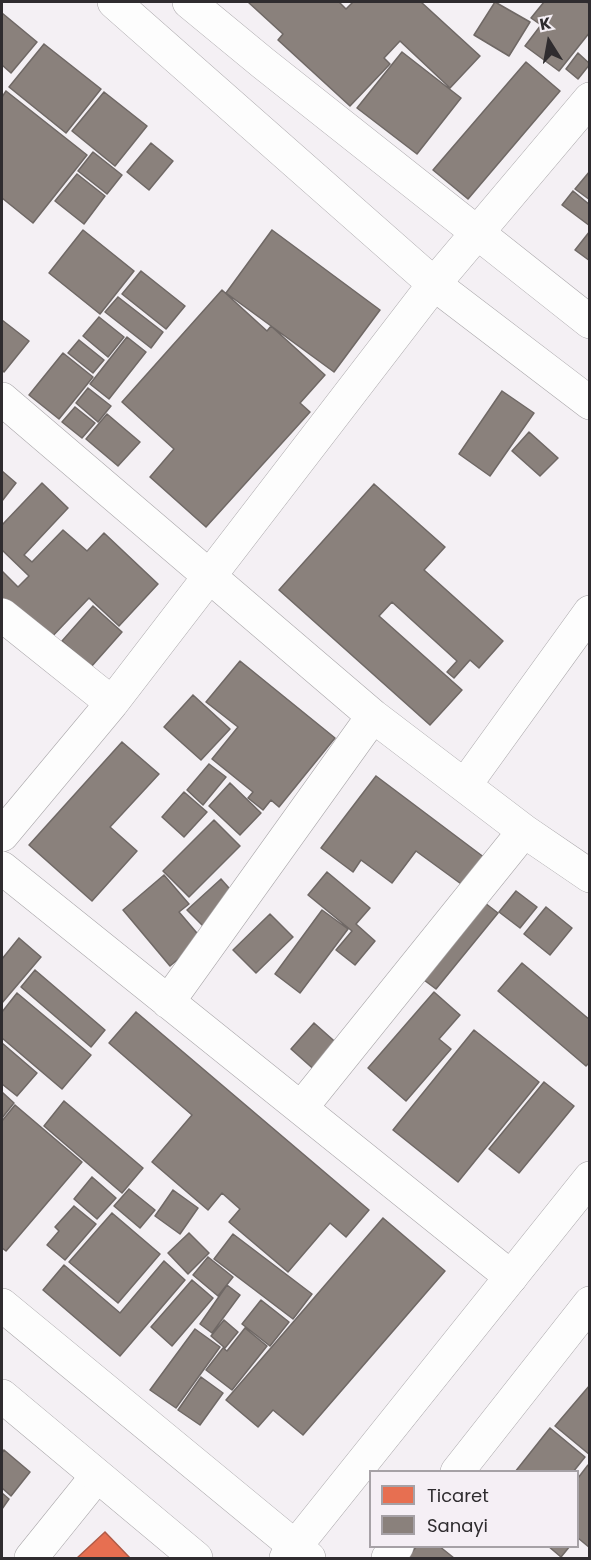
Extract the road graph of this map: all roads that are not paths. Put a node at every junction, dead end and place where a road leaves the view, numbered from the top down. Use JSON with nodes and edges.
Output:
{"nodes":[{"id":1,"x":114,"y":2,"type":"edge"},
{"id":2,"x":189,"y":2,"type":"edge"},
{"id":3,"x":590,"y":99,"type":"edge"},
{"id":4,"x":478,"y":232,"type":"junction"},
{"id":5,"x":434,"y":285,"type":"junction"},
{"id":6,"x":590,"y":322,"type":"edge"},
{"id":7,"x":2,"y":399,"type":"edge"},
{"id":8,"x":590,"y":403,"type":"edge"},
{"id":9,"x":208,"y":576,"type":"junction"},
{"id":10,"x":590,"y":612,"type":"edge"},
{"id":11,"x":2,"y":615,"type":"edge"},
{"id":12,"x":112,"y":703,"type":"junction"},
{"id":13,"x":373,"y":716,"type":"junction"},
{"id":14,"x":465,"y":785,"type":"junction"},
{"id":15,"x":524,"y":831,"type":"junction"},
{"id":16,"x":2,"y":835,"type":"edge"},
{"id":17,"x":2,"y":868,"type":"edge"},
{"id":18,"x":590,"y":876,"type":"edge"},
{"id":19,"x":168,"y":1002,"type":"junction"},
{"id":20,"x":301,"y":1108,"type":"junction"},
{"id":21,"x":590,"y":1178,"type":"edge"},
{"id":22,"x":511,"y":1277,"type":"junction"},
{"id":23,"x":590,"y":1304,"type":"edge"},
{"id":24,"x":2,"y":1305,"type":"edge"},
{"id":25,"x":2,"y":1396,"type":"edge"},
{"id":26,"x":459,"y":1470,"type":"edge"},
{"id":27,"x":97,"y":1476,"type":"junction"},
{"id":28,"x":296,"y":1555,"type":"edge"},
{"id":29,"x":31,"y":1558,"type":"edge"},
{"id":30,"x":196,"y":1558,"type":"edge"}],
"edges":[{"from":1,"to":5,"type":"street"},
{"from":2,"to":4,"type":"street"},
{"from":3,"to":4,"type":"street"},
{"from":4,"to":5,"type":"street"},
{"from":4,"to":6,"type":"street"},
{"from":5,"to":8,"type":"street"},
{"from":5,"to":9,"type":"street"},
{"from":7,"to":9,"type":"street"},
{"from":9,"to":12,"type":"street"},
{"from":9,"to":13,"type":"street"},
{"from":10,"to":14,"type":"street"},
{"from":11,"to":12,"type":"street"},
{"from":12,"to":16,"type":"street"},
{"from":13,"to":14,"type":"street"},
{"from":13,"to":19,"type":"street"},
{"from":14,"to":15,"type":"street"},
{"from":15,"to":18,"type":"street"},
{"from":15,"to":20,"type":"street"},
{"from":17,"to":19,"type":"street"},
{"from":19,"to":20,"type":"street"},
{"from":20,"to":22,"type":"street"},
{"from":21,"to":22,"type":"street"},
{"from":22,"to":28,"type":"street"},
{"from":23,"to":26,"type":"street"},
{"from":24,"to":28,"type":"street"},
{"from":25,"to":27,"type":"street"},
{"from":27,"to":29,"type":"street"},
{"from":27,"to":30,"type":"street"}]}
